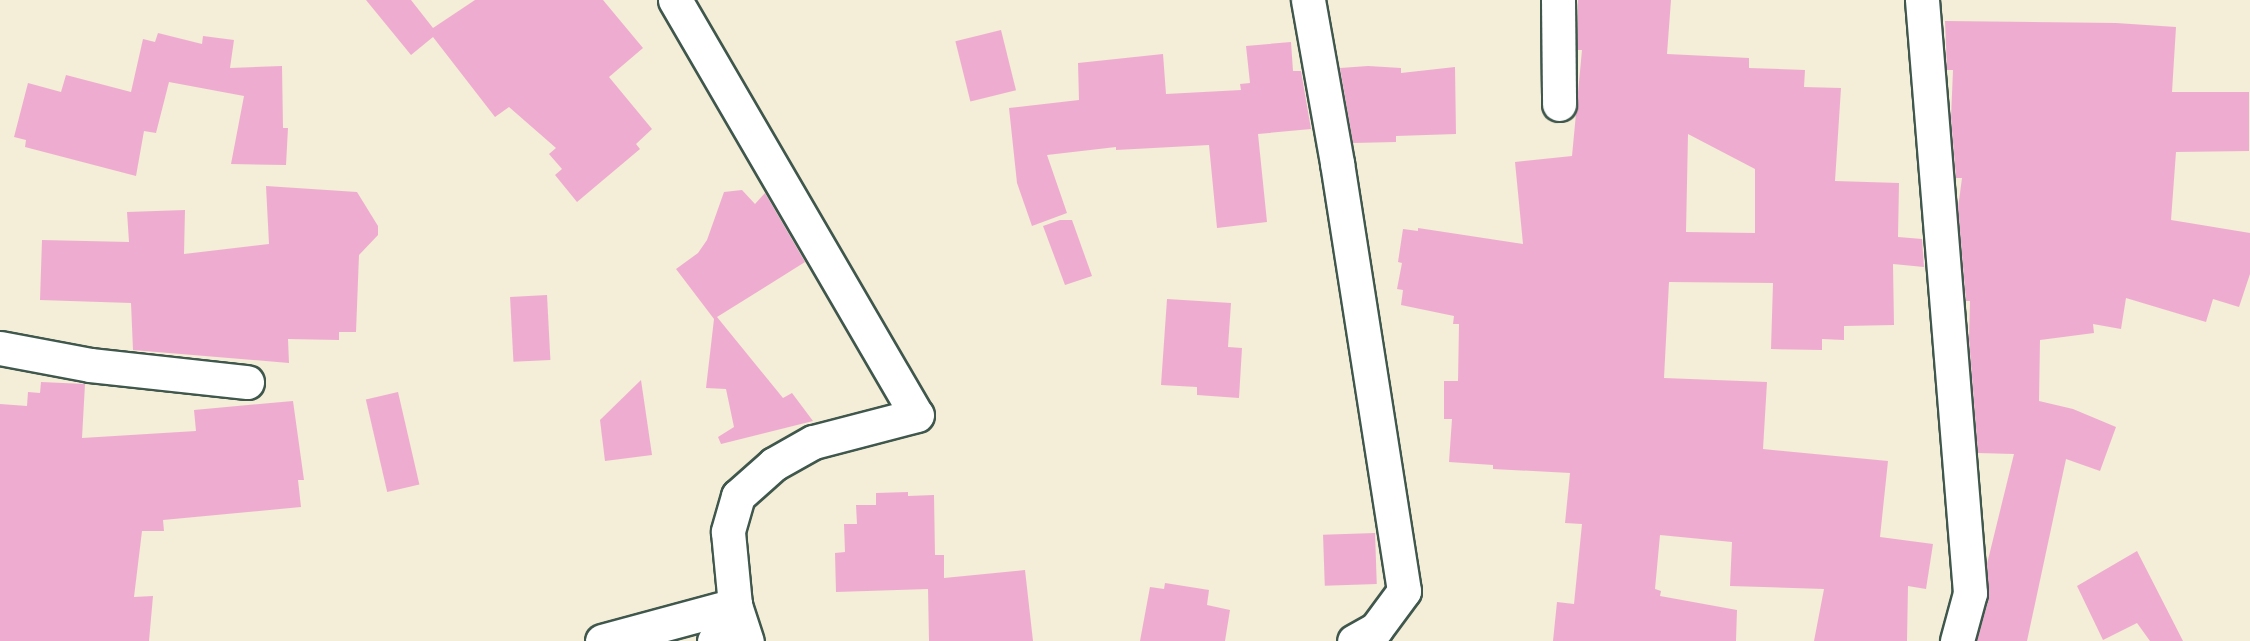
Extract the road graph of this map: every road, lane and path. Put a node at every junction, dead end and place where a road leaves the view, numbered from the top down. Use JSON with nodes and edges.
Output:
{"nodes":[{"id":1,"x":675,"y":0,"type":"edge"},
{"id":2,"x":1308,"y":0,"type":"edge"},
{"id":3,"x":1558,"y":0,"type":"edge"},
{"id":4,"x":1922,"y":0,"type":"edge"},
{"id":5,"x":1559,"y":104,"type":"dead end"},
{"id":6,"x":0,"y":348,"type":"edge"},
{"id":7,"x":247,"y":382,"type":"dead end"},
{"id":8,"x":735,"y":605,"type":"junction"},
{"id":9,"x":1961,"y":638,"type":"edge"},
{"id":10,"x":602,"y":641,"type":"edge"},
{"id":11,"x":714,"y":641,"type":"edge"},
{"id":12,"x":747,"y":641,"type":"edge"},
{"id":13,"x":1353,"y":641,"type":"edge"}],
"edges":[{"from":1,"to":8,"type":"street"},
{"from":2,"to":13,"type":"street"},
{"from":3,"to":5,"type":"street"},
{"from":4,"to":9,"type":"street"},
{"from":6,"to":7,"type":"street"},
{"from":8,"to":10,"type":"street"},
{"from":8,"to":11,"type":"street"},
{"from":8,"to":12,"type":"street"}]}
